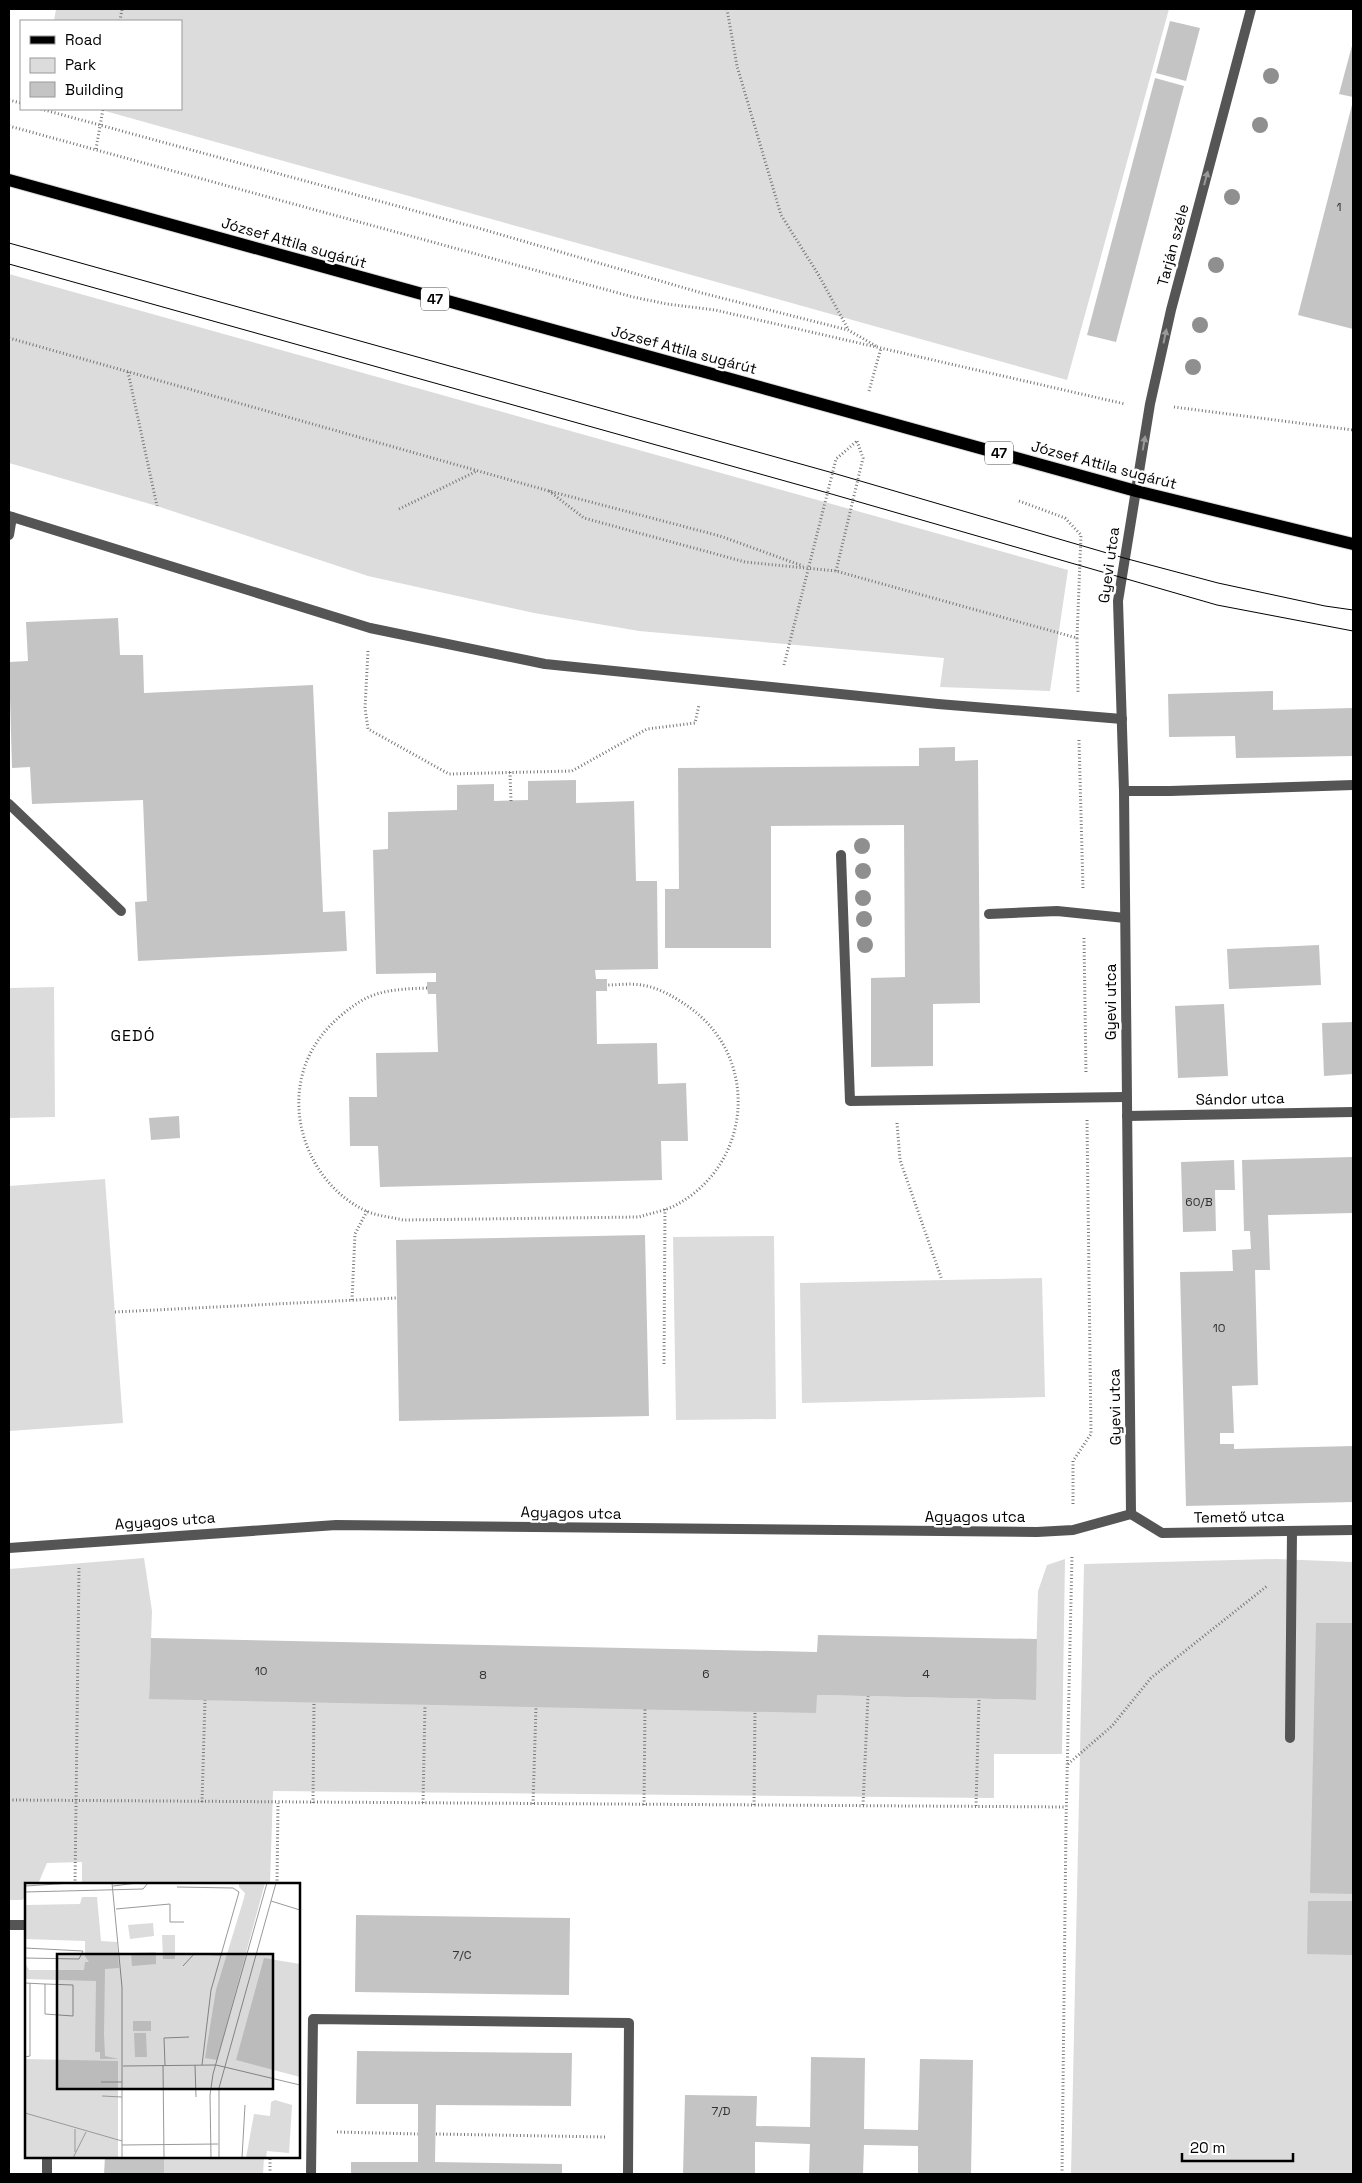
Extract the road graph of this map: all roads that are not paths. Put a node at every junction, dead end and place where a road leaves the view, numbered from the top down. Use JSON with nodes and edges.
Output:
{"nodes":[{"id":1,"x":1251,"y":9,"type":"edge"},
{"id":2,"x":9,"y":180,"type":"edge"},
{"id":3,"x":1136,"y":491,"type":"junction"},
{"id":4,"x":10,"y":517,"type":"edge"},
{"id":5,"x":9,"y":535,"type":"edge"},
{"id":6,"x":1353,"y":544,"type":"edge"},
{"id":7,"x":1122,"y":719,"type":"junction"},
{"id":8,"x":1353,"y":785,"type":"edge"},
{"id":9,"x":1124,"y":791,"type":"junction"},
{"id":10,"x":9,"y":804,"type":"edge"},
{"id":11,"x":841,"y":855,"type":"dead end"},
{"id":12,"x":121,"y":911,"type":"dead end"},
{"id":13,"x":989,"y":914,"type":"dead end"},
{"id":14,"x":1125,"y":918,"type":"junction"},
{"id":15,"x":1126,"y":1097,"type":"junction"},
{"id":16,"x":1353,"y":1112,"type":"edge"},
{"id":17,"x":1127,"y":1116,"type":"junction"},
{"id":18,"x":1131,"y":1514,"type":"junction"},
{"id":19,"x":1353,"y":1530,"type":"edge"},
{"id":20,"x":1292,"y":1531,"type":"junction"},
{"id":21,"x":9,"y":1548,"type":"edge"},
{"id":22,"x":1290,"y":1738,"type":"dead end"},
{"id":23,"x":9,"y":1925,"type":"edge"},
{"id":24,"x":25,"y":1925,"type":"edge"},
{"id":25,"x":47,"y":2158,"type":"edge"},
{"id":26,"x":47,"y":2174,"type":"edge"},
{"id":27,"x":311,"y":2174,"type":"edge"},
{"id":28,"x":628,"y":2174,"type":"edge"}],
"edges":[{"from":3,"to":1,"type":"street","name":"Tarján széle","one_way":true},
{"from":2,"to":3,"type":"main road","name":"József Attila sugárút","number":"47"},
{"from":3,"to":6,"type":"main road","name":"József Attila sugárút","number":"47"},
{"from":3,"to":7,"type":"street","name":"Gyevi utca"},
{"from":4,"to":5,"type":"street"},
{"from":4,"to":7,"type":"street"},
{"from":7,"to":9,"type":"street","name":"Gyevi utca"},
{"from":8,"to":9,"type":"street"},
{"from":9,"to":14,"type":"street","name":"Gyevi utca"},
{"from":10,"to":12,"type":"street"},
{"from":11,"to":15,"type":"street"},
{"from":13,"to":14,"type":"street"},
{"from":14,"to":15,"type":"street","name":"Gyevi utca"},
{"from":15,"to":17,"type":"street","name":"Gyevi utca"},
{"from":16,"to":17,"type":"street","name":"Sándor utca"},
{"from":17,"to":18,"type":"street","name":"Gyevi utca"},
{"from":18,"to":20,"type":"street","name":"Temető utca"},
{"from":18,"to":21,"type":"street","name":"Agyagos utca"},
{"from":19,"to":20,"type":"street","name":"Temető utca"},
{"from":20,"to":22,"type":"street"},
{"from":23,"to":24,"type":"street"},
{"from":25,"to":26,"type":"street"},
{"from":27,"to":28,"type":"street"}]}
